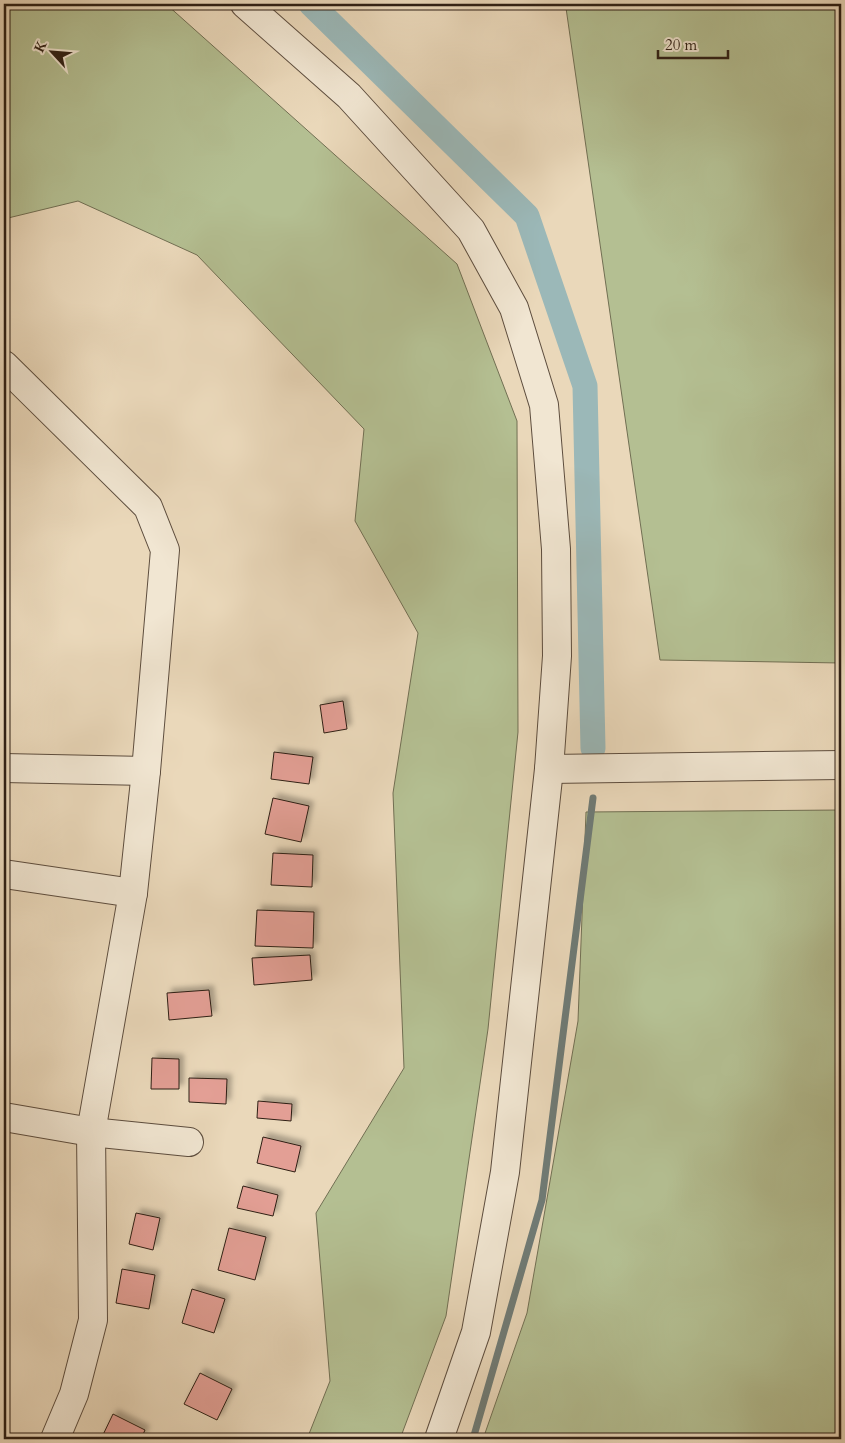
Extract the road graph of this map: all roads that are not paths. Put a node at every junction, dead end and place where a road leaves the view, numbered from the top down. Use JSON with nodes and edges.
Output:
{"nodes":[{"id":1,"x":245,"y":4,"type":"edge"},
{"id":2,"x":4,"y":365,"type":"edge"},
{"id":3,"x":841,"y":765,"type":"edge"},
{"id":4,"x":4,"y":768,"type":"edge"},
{"id":5,"x":549,"y":769,"type":"junction"},
{"id":6,"x":146,"y":771,"type":"junction"},
{"id":7,"x":4,"y":874,"type":"edge"},
{"id":8,"x":133,"y":893,"type":"junction"},
{"id":9,"x":4,"y":1117,"type":"edge"},
{"id":10,"x":91,"y":1132,"type":"junction"},
{"id":11,"x":189,"y":1142,"type":"dead end"},
{"id":12,"x":55,"y":1439,"type":"edge"},
{"id":13,"x":439,"y":1439,"type":"edge"}],
"edges":[{"from":1,"to":5,"type":"street"},
{"from":2,"to":6,"type":"street"},
{"from":3,"to":5,"type":"street"},
{"from":4,"to":6,"type":"street"},
{"from":5,"to":13,"type":"street"},
{"from":6,"to":8,"type":"street"},
{"from":7,"to":8,"type":"street"},
{"from":8,"to":10,"type":"street"},
{"from":9,"to":10,"type":"street"},
{"from":10,"to":11,"type":"street"},
{"from":10,"to":12,"type":"street"}]}
